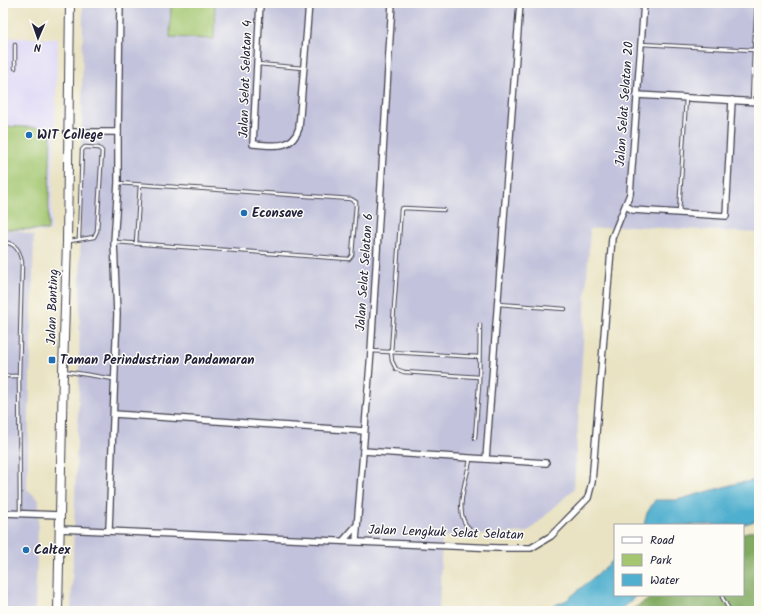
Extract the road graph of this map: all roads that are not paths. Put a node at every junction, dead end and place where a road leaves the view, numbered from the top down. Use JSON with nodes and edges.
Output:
{"nodes":[{"id":1,"x":70,"y":3,"type":"edge"},
{"id":2,"x":120,"y":3,"type":"edge"},
{"id":3,"x":260,"y":3,"type":"edge"},
{"id":4,"x":309,"y":3,"type":"edge"},
{"id":5,"x":392,"y":3,"type":"edge"},
{"id":6,"x":520,"y":3,"type":"edge"},
{"id":7,"x":644,"y":3,"type":"edge"},
{"id":8,"x":757,"y":3,"type":"edge"},
{"id":9,"x":640,"y":44,"type":"junction"},
{"id":10,"x":15,"y":45,"type":"dead end"},
{"id":11,"x":754,"y":50,"type":"junction"},
{"id":12,"x":257,"y":64,"type":"junction"},
{"id":13,"x":14,"y":68,"type":"dead end"},
{"id":14,"x":304,"y":68,"type":"junction"},
{"id":15,"x":638,"y":95,"type":"junction"},
{"id":16,"x":686,"y":98,"type":"junction"},
{"id":17,"x":732,"y":100,"type":"junction"},
{"id":18,"x":752,"y":101,"type":"junction"},
{"id":19,"x":759,"y":102,"type":"edge"},
{"id":20,"x":67,"y":132,"type":"junction"},
{"id":21,"x":118,"y":132,"type":"junction"},
{"id":22,"x":118,"y":184,"type":"junction"},
{"id":23,"x":140,"y":185,"type":"junction"},
{"id":24,"x":626,"y":206,"type":"junction"},
{"id":25,"x":444,"y":210,"type":"dead end"},
{"id":26,"x":679,"y":213,"type":"junction"},
{"id":27,"x":79,"y":239,"type":"junction"},
{"id":28,"x":3,"y":242,"type":"edge"},
{"id":29,"x":67,"y":242,"type":"junction"},
{"id":30,"x":114,"y":242,"type":"junction"},
{"id":31,"x":136,"y":243,"type":"junction"},
{"id":32,"x":497,"y":304,"type":"junction"},
{"id":33,"x":565,"y":309,"type":"dead end"},
{"id":34,"x":480,"y":325,"type":"dead end"},
{"id":35,"x":371,"y":350,"type":"junction"},
{"id":36,"x":391,"y":352,"type":"junction"},
{"id":37,"x":478,"y":357,"type":"junction"},
{"id":38,"x":63,"y":371,"type":"junction"},
{"id":39,"x":3,"y":376,"type":"edge"},
{"id":40,"x":19,"y":376,"type":"junction"},
{"id":41,"x":479,"y":377,"type":"junction"},
{"id":42,"x":115,"y":379,"type":"junction"},
{"id":43,"x":114,"y":414,"type":"junction"},
{"id":44,"x":364,"y":431,"type":"junction"},
{"id":45,"x":475,"y":438,"type":"dead end"},
{"id":46,"x":362,"y":451,"type":"junction"},
{"id":47,"x":470,"y":458,"type":"junction"},
{"id":48,"x":486,"y":459,"type":"junction"},
{"id":49,"x":546,"y":463,"type":"dead end"},
{"id":50,"x":3,"y":513,"type":"edge"},
{"id":51,"x":20,"y":513,"type":"junction"},
{"id":52,"x":60,"y":515,"type":"junction"},
{"id":53,"x":357,"y":526,"type":"junction"},
{"id":54,"x":469,"y":528,"type":"dead end"},
{"id":55,"x":59,"y":529,"type":"junction"},
{"id":56,"x":109,"y":530,"type":"junction"},
{"id":57,"x":342,"y":541,"type":"junction"},
{"id":58,"x":356,"y":541,"type":"junction"},
{"id":59,"x":366,"y":541,"type":"junction"},
{"id":60,"x":722,"y":597,"type":"dead end"},
{"id":61,"x":58,"y":611,"type":"edge"},
{"id":62,"x":730,"y":611,"type":"edge"}],
"edges":[{"from":1,"to":20,"type":"main road","name":"Jalan Banting"},
{"from":2,"to":21,"type":"street"},
{"from":3,"to":12,"type":"street","name":"Jalan Selat Selatan 4"},
{"from":4,"to":14,"type":"street","name":"Jalan Selat Selatan 4"},
{"from":5,"to":35,"type":"street","name":"Jalan Selat Selatan 6"},
{"from":6,"to":32,"type":"street"},
{"from":7,"to":9,"type":"street","name":"Jalan Selat Selatan 20"},
{"from":8,"to":11,"type":"lane"},
{"from":9,"to":11,"type":"lane"},
{"from":9,"to":15,"type":"street","name":"Jalan Selat Selatan 20"},
{"from":10,"to":13,"type":"lane"},
{"from":11,"to":18,"type":"lane"},
{"from":12,"to":14,"type":"lane"},
{"from":12,"to":14,"type":"street","name":"Jalan Selat Selatan 4"},
{"from":15,"to":16,"type":"street"},
{"from":15,"to":24,"type":"street","name":"Jalan Selat Selatan 20"},
{"from":16,"to":17,"type":"street"},
{"from":16,"to":26,"type":"lane"},
{"from":17,"to":18,"type":"street"},
{"from":17,"to":26,"type":"street"},
{"from":18,"to":19,"type":"street"},
{"from":20,"to":21,"type":"street"},
{"from":20,"to":29,"type":"main road","name":"Jalan Banting"},
{"from":21,"to":22,"type":"street"},
{"from":22,"to":23,"type":"lane"},
{"from":22,"to":30,"type":"street"},
{"from":23,"to":31,"type":"lane"},
{"from":23,"to":31,"type":"lane"},
{"from":24,"to":26,"type":"street"},
{"from":24,"to":59,"type":"street","name":"Jalan Lengkuk Selat Selatan"},
{"from":25,"to":36,"type":"lane"},
{"from":27,"to":27,"type":"lane"},
{"from":27,"to":29,"type":"lane"},
{"from":28,"to":40,"type":"lane"},
{"from":29,"to":38,"type":"main road","name":"Jalan Banting"},
{"from":30,"to":31,"type":"lane"},
{"from":30,"to":42,"type":"street"},
{"from":32,"to":33,"type":"lane"},
{"from":32,"to":48,"type":"street"},
{"from":34,"to":37,"type":"lane"},
{"from":35,"to":36,"type":"lane"},
{"from":35,"to":44,"type":"street","name":"Jalan Selat Selatan 6"},
{"from":36,"to":37,"type":"lane"},
{"from":36,"to":41,"type":"lane"},
{"from":37,"to":41,"type":"lane"},
{"from":38,"to":42,"type":"lane"},
{"from":38,"to":52,"type":"main road","name":"Jalan Banting"},
{"from":39,"to":40,"type":"lane"},
{"from":40,"to":51,"type":"lane"},
{"from":41,"to":45,"type":"lane"},
{"from":42,"to":43,"type":"street"},
{"from":43,"to":44,"type":"street"},
{"from":43,"to":56,"type":"street"},
{"from":44,"to":46,"type":"street","name":"Jalan Selat Selatan 6"},
{"from":46,"to":47,"type":"street"},
{"from":46,"to":53,"type":"street","name":"Jalan Selat Selatan 6"},
{"from":47,"to":48,"type":"street"},
{"from":47,"to":54,"type":"lane"},
{"from":48,"to":49,"type":"street"},
{"from":50,"to":51,"type":"street"},
{"from":51,"to":52,"type":"street"},
{"from":52,"to":55,"type":"main road","name":"Jalan Banting"},
{"from":53,"to":57,"type":"street"},
{"from":53,"to":58,"type":"street","name":"Jalan Selat Selatan 6"},
{"from":53,"to":59,"type":"street"},
{"from":55,"to":56,"type":"street","name":"Jalan Lengkuk Selat Selatan"},
{"from":55,"to":61,"type":"main road","name":"Jalan Banting"},
{"from":56,"to":57,"type":"street","name":"Jalan Lengkuk Selat Selatan"},
{"from":57,"to":58,"type":"street","name":"Jalan Lengkuk Selat Selatan"},
{"from":58,"to":59,"type":"street","name":"Jalan Lengkuk Selat Selatan"},
{"from":60,"to":62,"type":"lane"}]}
